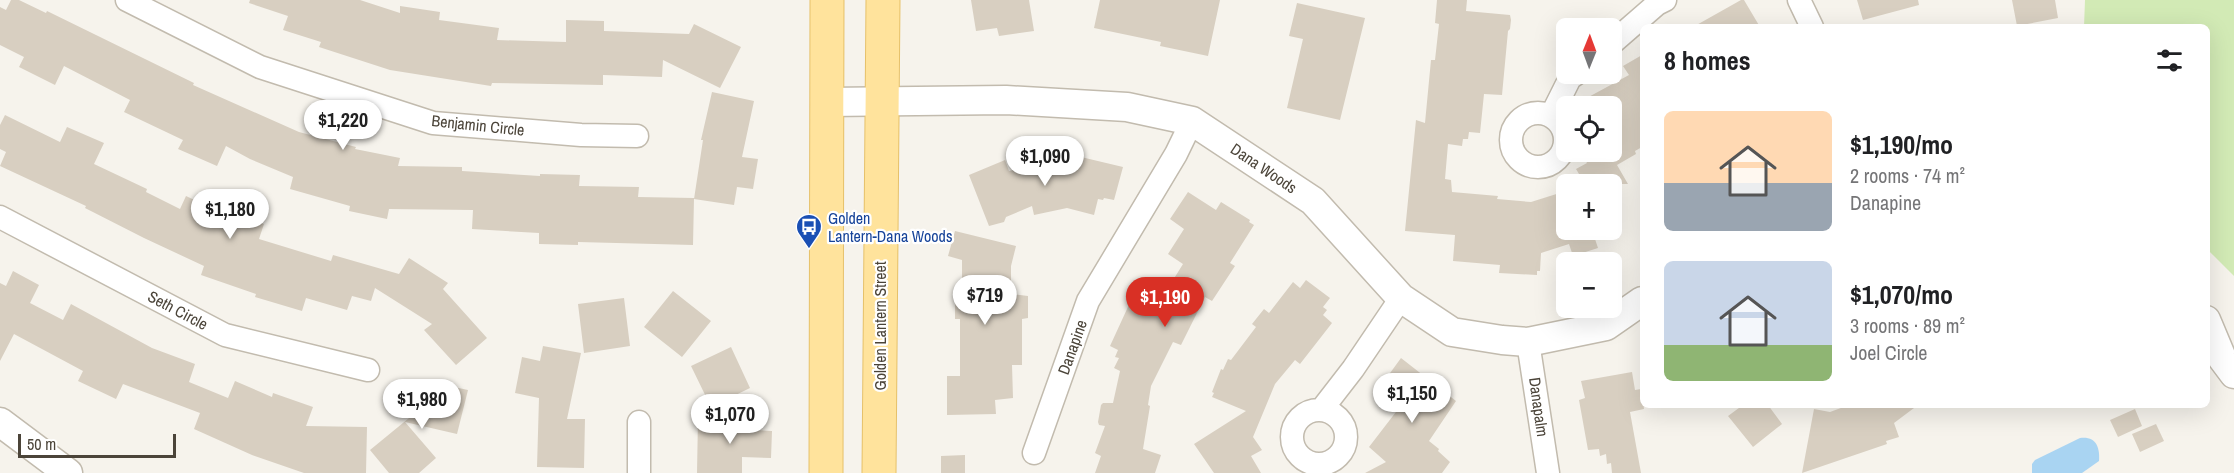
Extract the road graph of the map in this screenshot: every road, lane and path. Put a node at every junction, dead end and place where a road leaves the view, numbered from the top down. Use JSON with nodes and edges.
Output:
{"nodes":[{"id":1,"x":127,"y":0,"type":"edge"},
{"id":2,"x":827,"y":0,"type":"edge"},
{"id":3,"x":883,"y":0,"type":"edge"},
{"id":4,"x":1665,"y":0,"type":"edge"},
{"id":5,"x":1799,"y":0,"type":"edge"},
{"id":6,"x":1811,"y":24,"type":"edge"},
{"id":7,"x":1622,"y":35,"type":"edge"},
{"id":8,"x":1567,"y":84,"type":"edge"},
{"id":9,"x":882,"y":101,"type":"junction"},
{"id":10,"x":827,"y":102,"type":"junction"},
{"id":11,"x":1551,"y":116,"type":"dead end"},
{"id":12,"x":1192,"y":121,"type":"junction"},
{"id":13,"x":637,"y":136,"type":"dead end"},
{"id":14,"x":0,"y":217,"type":"edge"},
{"id":15,"x":1401,"y":298,"type":"junction"},
{"id":16,"x":1640,"y":302,"type":"edge"},
{"id":17,"x":2210,"y":330,"type":"edge"},
{"id":18,"x":1528,"y":342,"type":"junction"},
{"id":19,"x":368,"y":370,"type":"dead end"},
{"id":20,"x":2234,"y":374,"type":"edge"},
{"id":21,"x":1322,"y":409,"type":"dead end"},
{"id":22,"x":0,"y":422,"type":"edge"},
{"id":23,"x":639,"y":422,"type":"dead end"},
{"id":24,"x":1034,"y":453,"type":"dead end"},
{"id":25,"x":68,"y":473,"type":"edge"},
{"id":26,"x":639,"y":473,"type":"edge"},
{"id":27,"x":826,"y":473,"type":"edge"},
{"id":28,"x":879,"y":473,"type":"edge"},
{"id":29,"x":1548,"y":473,"type":"edge"}],
"edges":[{"from":1,"to":13,"type":"street","name":"Benjamin Circle"},
{"from":2,"to":10,"type":"main road"},
{"from":3,"to":9,"type":"main road","name":"Golden Lantern Street"},
{"from":4,"to":7,"type":"street"},
{"from":5,"to":6,"type":"street"},
{"from":8,"to":11,"type":"street"},
{"from":9,"to":10,"type":"street","name":"Dana Woods"},
{"from":9,"to":12,"type":"street","name":"Dana Woods"},
{"from":9,"to":28,"type":"main road","name":"Golden Lantern Street"},
{"from":10,"to":27,"type":"main road"},
{"from":12,"to":15,"type":"street","name":"Dana Woods"},
{"from":12,"to":24,"type":"street","name":"Danapine"},
{"from":14,"to":19,"type":"street","name":"Seth Circle"},
{"from":15,"to":18,"type":"street","name":"Dana Woods"},
{"from":15,"to":21,"type":"street"},
{"from":16,"to":18,"type":"street","name":"Dana Woods"},
{"from":17,"to":20,"type":"street"},
{"from":18,"to":29,"type":"street","name":"Danapalm"},
{"from":22,"to":25,"type":"street"},
{"from":23,"to":26,"type":"street"}]}
